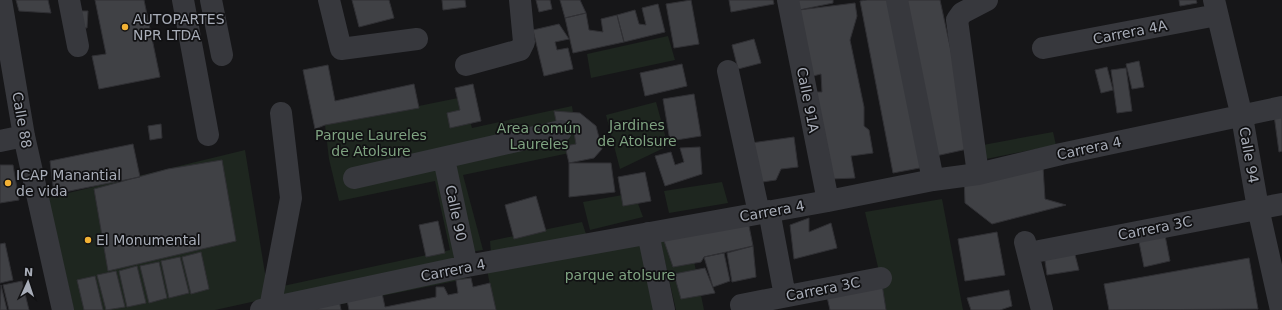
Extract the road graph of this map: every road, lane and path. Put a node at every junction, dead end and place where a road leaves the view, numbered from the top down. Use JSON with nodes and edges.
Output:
{"nodes":[{"id":1,"x":1,"y":0,"type":"edge"},
{"id":2,"x":69,"y":0,"type":"edge"},
{"id":3,"x":183,"y":0,"type":"edge"},
{"id":4,"x":211,"y":0,"type":"edge"},
{"id":5,"x":329,"y":0,"type":"edge"},
{"id":6,"x":520,"y":0,"type":"edge"},
{"id":7,"x":788,"y":0,"type":"edge"},
{"id":8,"x":897,"y":0,"type":"edge"},
{"id":9,"x":987,"y":0,"type":"edge"},
{"id":10,"x":1216,"y":8,"type":"edge"},
{"id":11,"x":417,"y":39,"type":"dead end"},
{"id":12,"x":78,"y":46,"type":"dead end"},
{"id":13,"x":1043,"y":48,"type":"dead end"},
{"id":14,"x":222,"y":55,"type":"dead end"},
{"id":15,"x":466,"y":64,"type":"dead end"},
{"id":16,"x":728,"y":71,"type":"dead end"},
{"id":17,"x":1282,"y":107,"type":"edge"},
{"id":18,"x":281,"y":113,"type":"dead end"},
{"id":19,"x":1242,"y":116,"type":"junction"},
{"id":20,"x":561,"y":131,"type":"dead end"},
{"id":21,"x":208,"y":135,"type":"dead end"},
{"id":22,"x":24,"y":136,"type":"junction"},
{"id":23,"x":0,"y":141,"type":"edge"},
{"id":24,"x":444,"y":159,"type":"junction"},
{"id":25,"x":978,"y":174,"type":"junction"},
{"id":26,"x":354,"y":178,"type":"dead end"},
{"id":27,"x":933,"y":180,"type":"junction"},
{"id":28,"x":828,"y":201,"type":"junction"},
{"id":29,"x":1282,"y":204,"type":"edge"},
{"id":30,"x":1258,"y":208,"type":"junction"},
{"id":31,"x":764,"y":212,"type":"junction"},
{"id":32,"x":648,"y":233,"type":"junction"},
{"id":33,"x":467,"y":266,"type":"junction"},
{"id":34,"x":881,"y":278,"type":"dead end"},
{"id":35,"x":785,"y":296,"type":"junction"},
{"id":36,"x":741,"y":305,"type":"dead end"},
{"id":37,"x":265,"y":309,"type":"edge"},
{"id":38,"x":63,"y":310,"type":"edge"},
{"id":39,"x":664,"y":310,"type":"edge"},
{"id":40,"x":1042,"y":310,"type":"edge"},
{"id":41,"x":1281,"y":310,"type":"edge"}],
"edges":[{"from":1,"to":22,"type":"street","name":"Calle 88"},
{"from":2,"to":12,"type":"street"},
{"from":3,"to":21,"type":"street"},
{"from":4,"to":14,"type":"street"},
{"from":5,"to":11,"type":"street"},
{"from":6,"to":15,"type":"street"},
{"from":7,"to":28,"type":"street","name":"Calle 91A"},
{"from":8,"to":27,"type":"street"},
{"from":9,"to":25,"type":"street"},
{"from":10,"to":13,"type":"street","name":"Carrera 4A"},
{"from":10,"to":19,"type":"street","name":"Calle 94"},
{"from":16,"to":31,"type":"street"},
{"from":17,"to":19,"type":"street","name":"Carrera 4"},
{"from":18,"to":37,"type":"street"},
{"from":19,"to":25,"type":"street","name":"Carrera 4"},
{"from":19,"to":30,"type":"street","name":"Calle 94"},
{"from":20,"to":24,"type":"street"},
{"from":22,"to":23,"type":"street"},
{"from":22,"to":38,"type":"street","name":"Calle 88"},
{"from":24,"to":26,"type":"street"},
{"from":24,"to":33,"type":"street","name":"Calle 90"},
{"from":25,"to":27,"type":"street","name":"Carrera 4"},
{"from":27,"to":28,"type":"street","name":"Carrera 4"},
{"from":28,"to":31,"type":"street","name":"Carrera 4"},
{"from":29,"to":30,"type":"street","name":"Carrera 3C"},
{"from":30,"to":40,"type":"street","name":"Carrera 3C"},
{"from":30,"to":41,"type":"street","name":"Calle 94"},
{"from":31,"to":32,"type":"street","name":"Carrera 4"},
{"from":31,"to":35,"type":"street"},
{"from":32,"to":33,"type":"street","name":"Carrera 4"},
{"from":32,"to":39,"type":"street"},
{"from":33,"to":37,"type":"street","name":"Carrera 4"},
{"from":34,"to":35,"type":"street","name":"Carrera 3C"},
{"from":35,"to":36,"type":"street","name":"Carrera 3C"}]}
